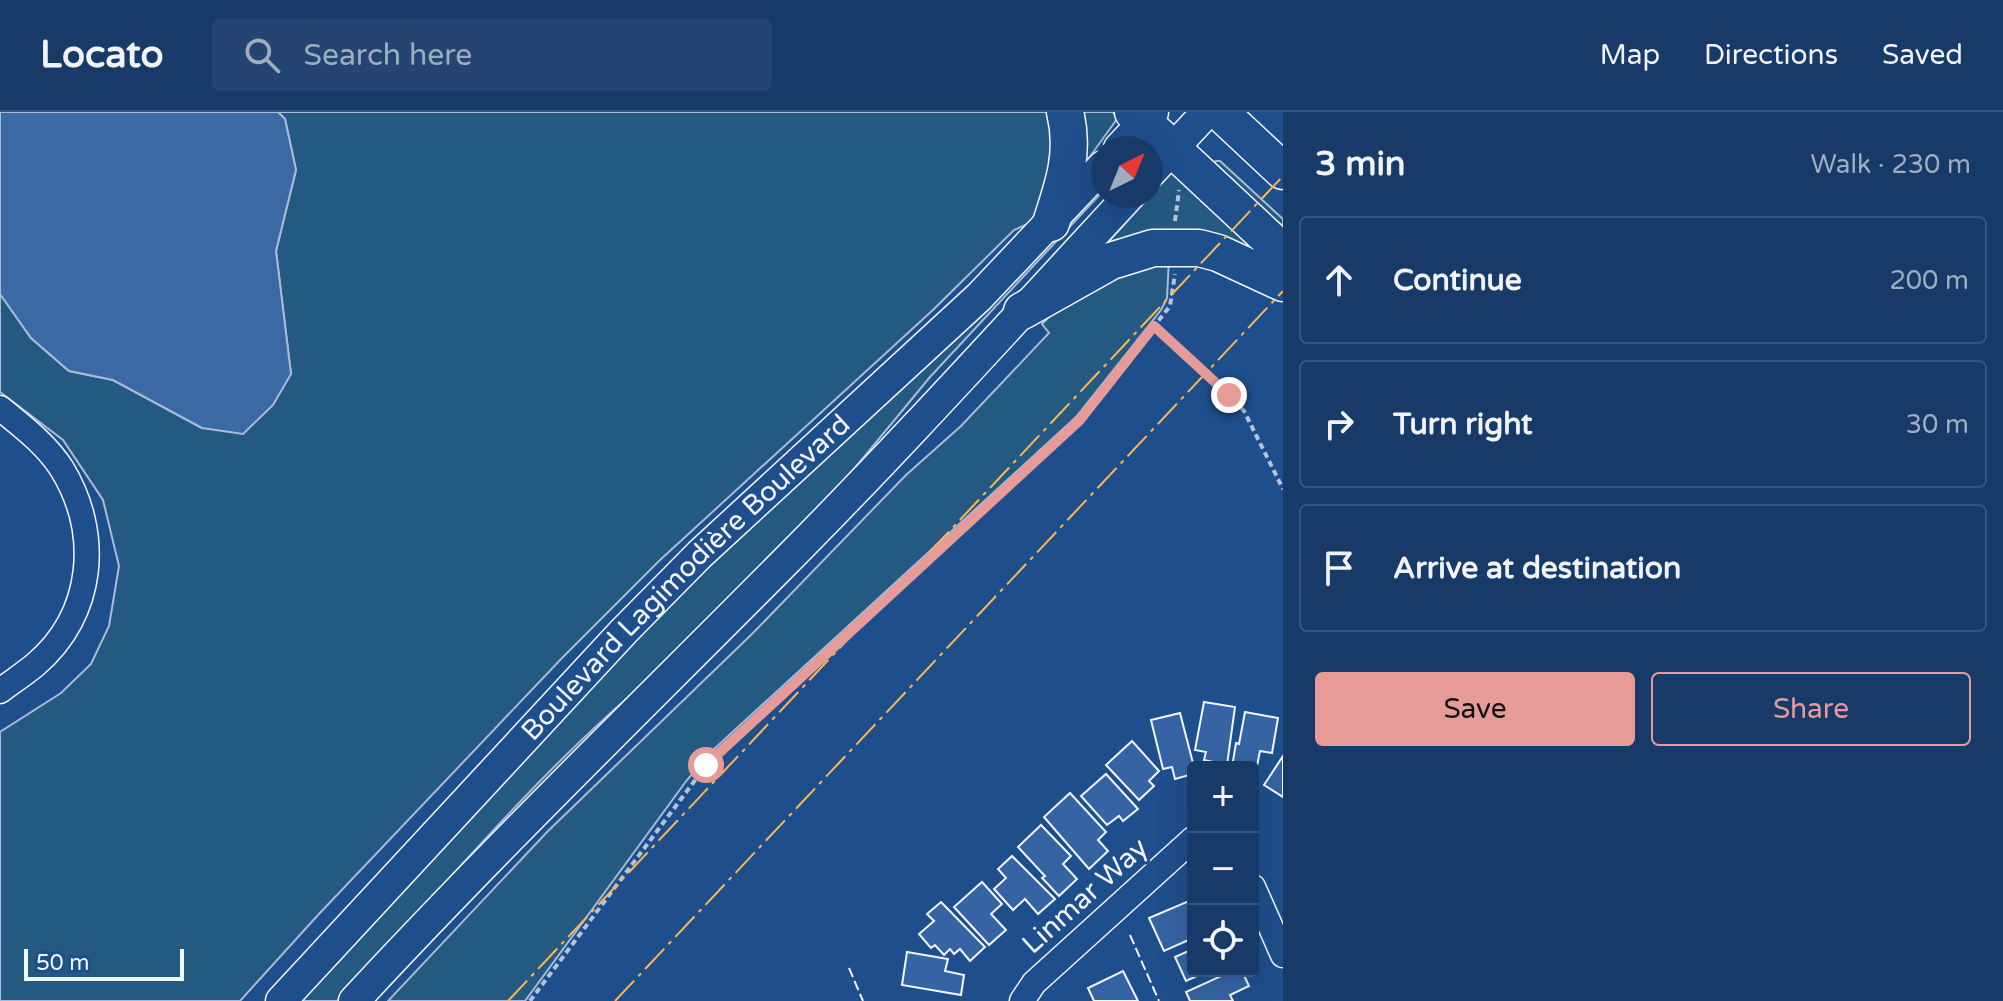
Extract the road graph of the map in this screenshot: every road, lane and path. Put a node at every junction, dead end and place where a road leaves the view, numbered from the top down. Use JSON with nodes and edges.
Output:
{"nodes":[{"id":1,"x":1065,"y":112,"type":"edge"},
{"id":2,"x":1207,"y":112,"type":"edge"},
{"id":3,"x":1220,"y":112,"type":"edge"},
{"id":4,"x":1143,"y":115,"type":"edge"},
{"id":5,"x":1128,"y":136,"type":"edge"},
{"id":6,"x":1152,"y":136,"type":"edge"},
{"id":7,"x":1163,"y":160,"type":"edge"},
{"id":8,"x":1163,"y":162,"type":"edge"},
{"id":9,"x":1283,"y":171,"type":"edge"},
{"id":10,"x":1091,"y":179,"type":"edge"},
{"id":11,"x":1184,"y":183,"type":"dead end"},
{"id":12,"x":1118,"y":208,"type":"edge"},
{"id":13,"x":1051,"y":223,"type":"junction"},
{"id":14,"x":1174,"y":247,"type":"junction"},
{"id":15,"x":1283,"y":252,"type":"edge"},
{"id":16,"x":1283,"y":283,"type":"edge"},
{"id":17,"x":1022,"y":311,"type":"junction"},
{"id":18,"x":1154,"y":326,"type":"junction"},
{"id":19,"x":0,"y":408,"type":"edge"},
{"id":20,"x":1283,"y":489,"type":"edge"},
{"id":21,"x":0,"y":691,"type":"edge"},
{"id":22,"x":1187,"y":844,"type":"edge"},
{"id":23,"x":1259,"y":901,"type":"edge"},
{"id":24,"x":1283,"y":955,"type":"edge"},
{"id":25,"x":281,"y":1001,"type":"edge"},
{"id":26,"x":354,"y":1001,"type":"edge"},
{"id":27,"x":530,"y":1001,"type":"edge"},
{"id":28,"x":1022,"y":1001,"type":"edge"}],
"edges":[{"from":1,"to":13,"type":"highway"},
{"from":2,"to":7,"type":"main road"},
{"from":3,"to":9,"type":"highway"},
{"from":4,"to":5,"type":"main road"},
{"from":4,"to":6,"type":"highway"},
{"from":8,"to":15,"type":"highway"},
{"from":10,"to":13,"type":"main road","name":"Boulevard Lagimodière Boulevard"},
{"from":11,"to":14,"type":"path"},
{"from":12,"to":17,"type":"main road","name":"Boulevard Lagimodière Boulevard"},
{"from":13,"to":25,"type":"main road","name":"Boulevard Lagimodière Boulevard"},
{"from":14,"to":16,"type":"highway"},
{"from":14,"to":17,"type":"highway"},
{"from":14,"to":18,"type":"path"},
{"from":17,"to":26,"type":"main road","name":"Boulevard Lagimodière Boulevard"},
{"from":18,"to":20,"type":"path"},
{"from":18,"to":27,"type":"path"},
{"from":19,"to":21,"type":"street"},
{"from":22,"to":28,"type":"street","name":"Linmar Way"},
{"from":23,"to":24,"type":"street"}]}
